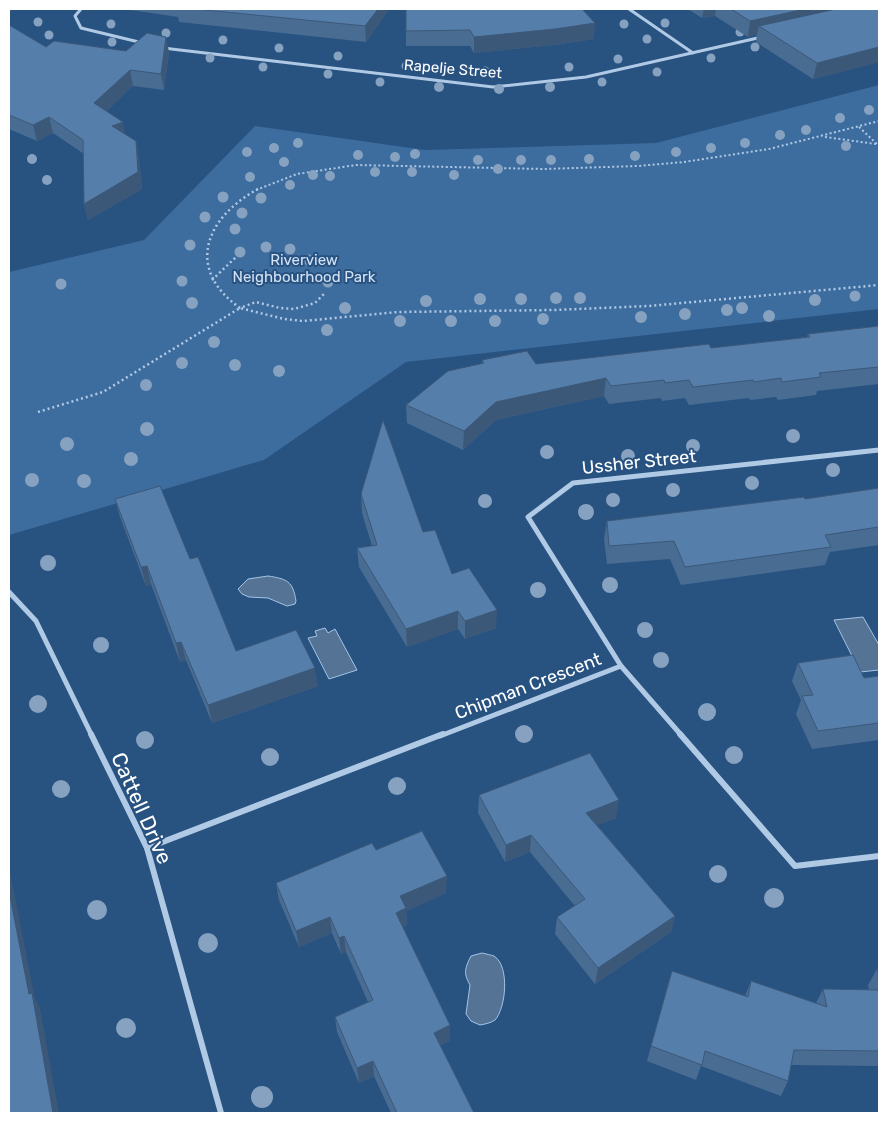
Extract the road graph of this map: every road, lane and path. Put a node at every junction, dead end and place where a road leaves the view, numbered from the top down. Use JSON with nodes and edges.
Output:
{"nodes":[{"id":1,"x":81,"y":9,"type":"edge"},
{"id":2,"x":629,"y":9,"type":"edge"},
{"id":3,"x":768,"y":36,"type":"edge"},
{"id":4,"x":146,"y":44,"type":"edge"},
{"id":5,"x":155,"y":46,"type":"edge"},
{"id":6,"x":693,"y":53,"type":"junction"},
{"id":7,"x":879,"y":121,"type":"edge"},
{"id":8,"x":859,"y":126,"type":"junction"},
{"id":9,"x":823,"y":137,"type":"junction"},
{"id":10,"x":878,"y":145,"type":"edge"},
{"id":11,"x":236,"y":257,"type":"dead end"},
{"id":12,"x":212,"y":280,"type":"junction"},
{"id":13,"x":879,"y":285,"type":"edge"},
{"id":14,"x":324,"y":294,"type":"dead end"},
{"id":15,"x":240,"y":308,"type":"junction"},
{"id":16,"x":38,"y":412,"type":"dead end"},
{"id":17,"x":879,"y":450,"type":"edge"},
{"id":18,"x":9,"y":592,"type":"edge"},
{"id":19,"x":621,"y":666,"type":"junction"},
{"id":20,"x":147,"y":848,"type":"junction"},
{"id":21,"x":879,"y":856,"type":"edge"},
{"id":22,"x":221,"y":1113,"type":"edge"}],
"edges":[{"from":1,"to":4,"type":"street"},
{"from":2,"to":6,"type":"street"},
{"from":3,"to":6,"type":"street","name":"Rapelje Street"},
{"from":5,"to":6,"type":"street","name":"Rapelje Street"},
{"from":7,"to":8,"type":"path"},
{"from":8,"to":9,"type":"path"},
{"from":8,"to":10,"type":"path"},
{"from":9,"to":10,"type":"path"},
{"from":9,"to":12,"type":"path"},
{"from":11,"to":12,"type":"path"},
{"from":12,"to":15,"type":"path"},
{"from":13,"to":15,"type":"path"},
{"from":14,"to":15,"type":"path"},
{"from":15,"to":16,"type":"path"},
{"from":17,"to":19,"type":"street","name":"Ussher Street"},
{"from":18,"to":20,"type":"street","name":"Cattell Drive"},
{"from":19,"to":20,"type":"street","name":"Chipman Crescent"},
{"from":19,"to":21,"type":"street","name":"Chipman Crescent"},
{"from":20,"to":22,"type":"street","name":"Cattell Drive"}]}
